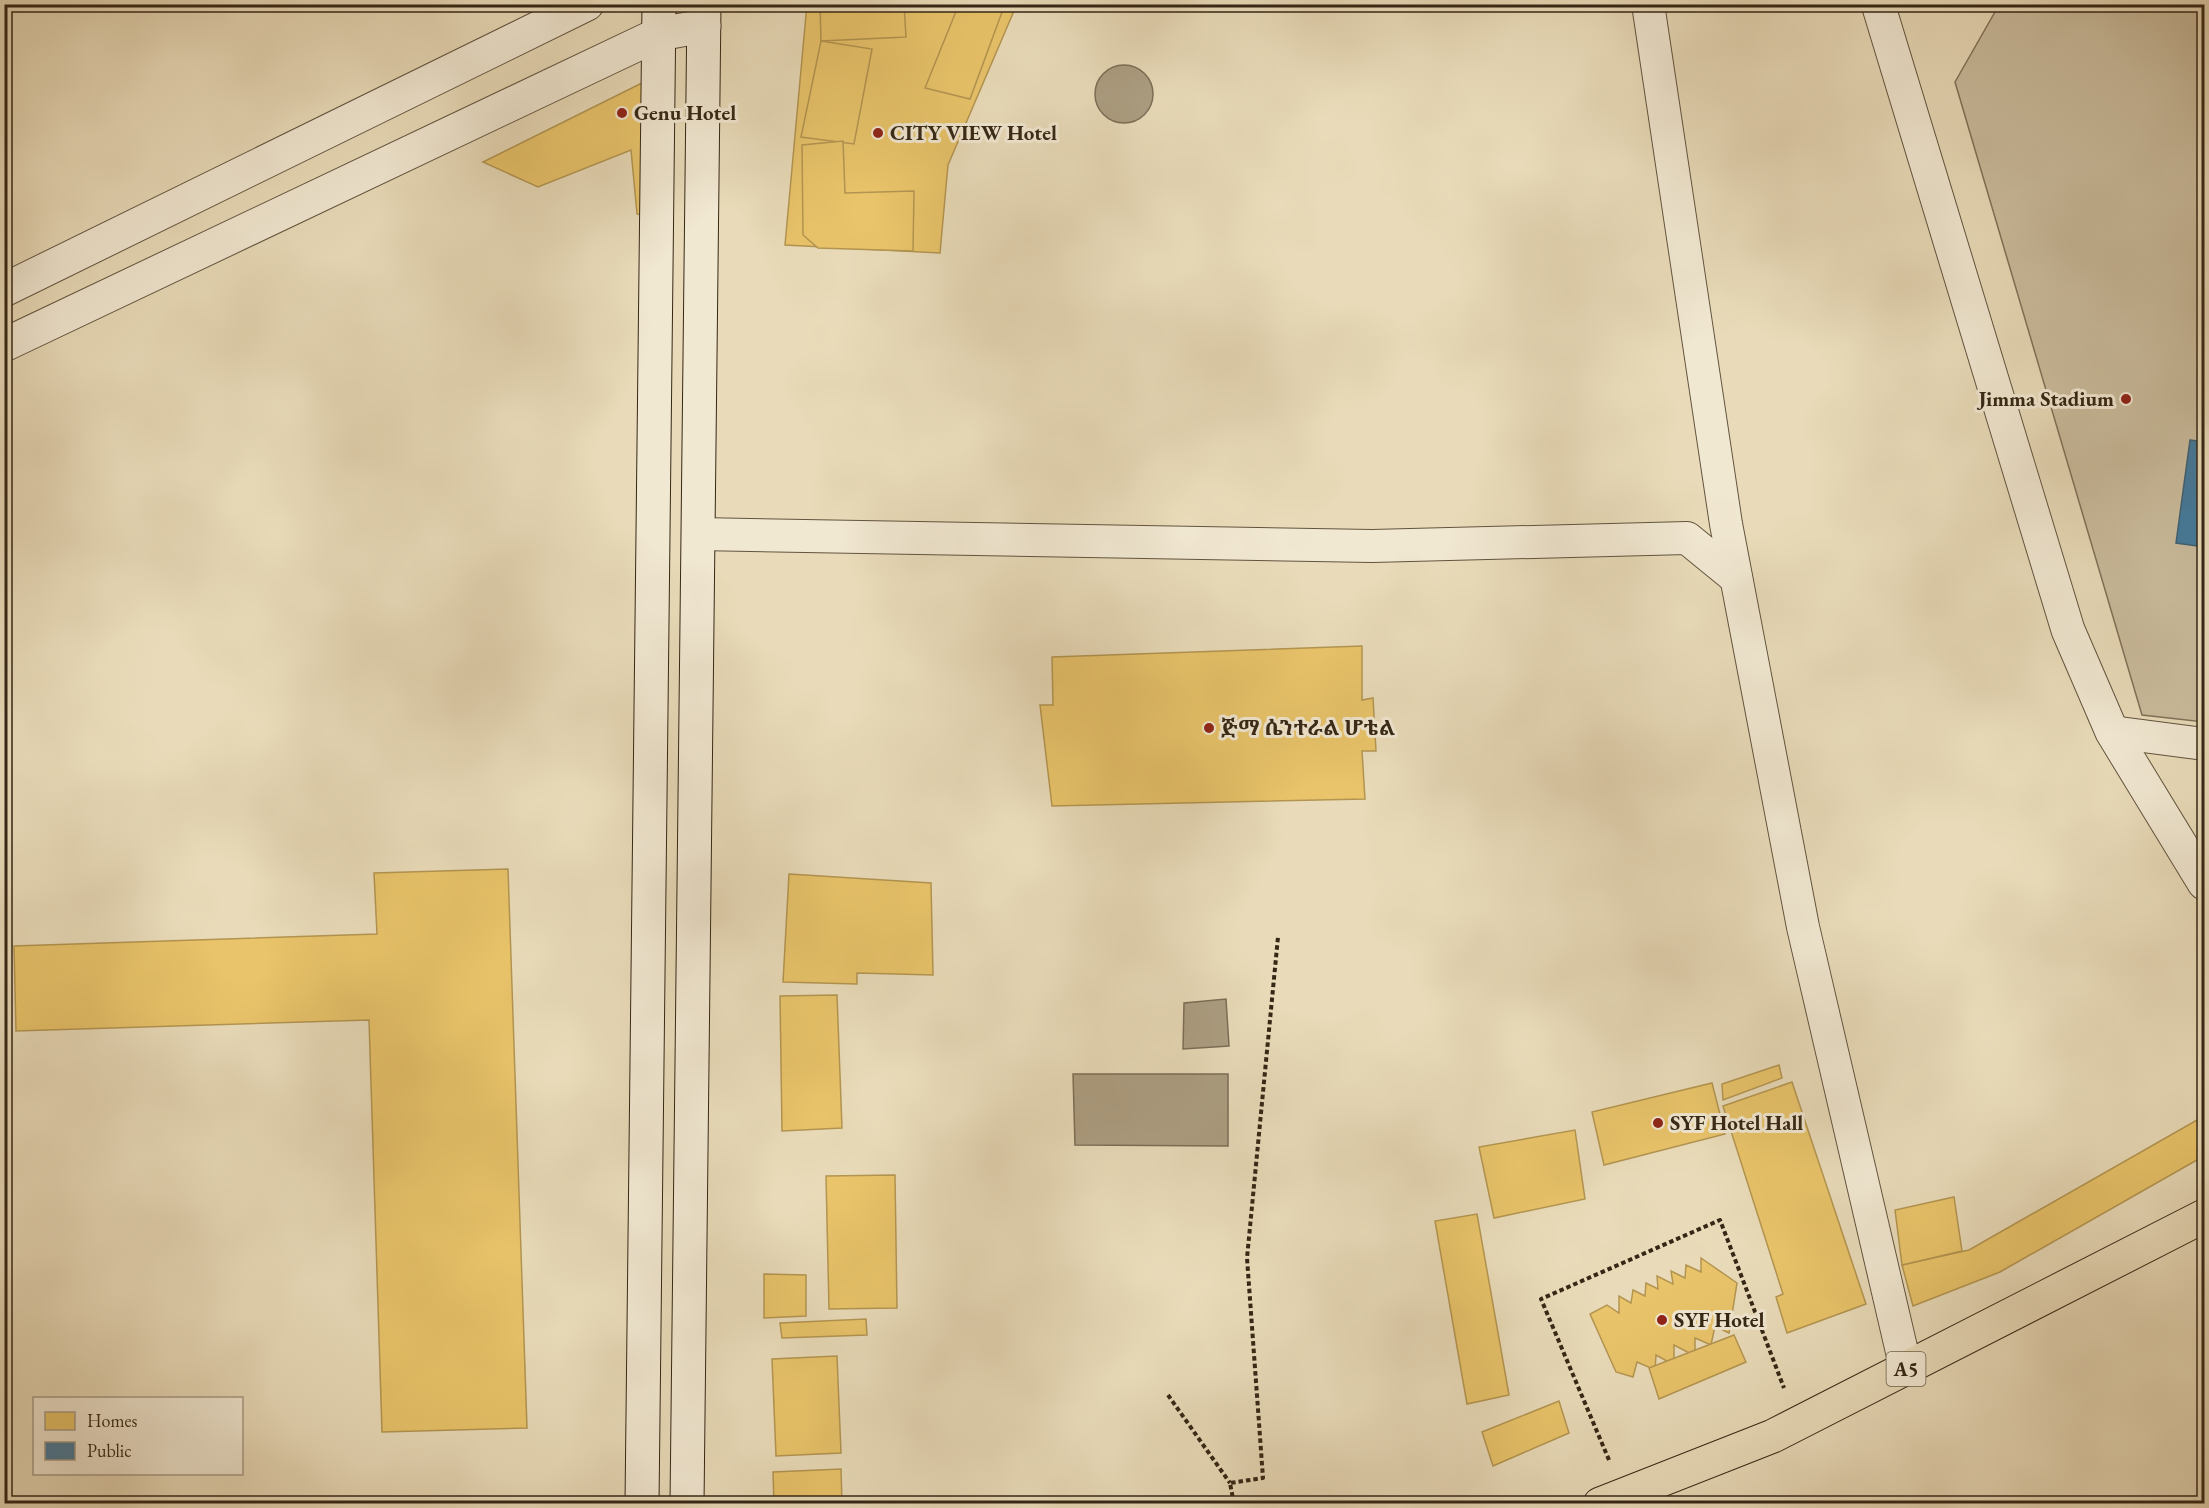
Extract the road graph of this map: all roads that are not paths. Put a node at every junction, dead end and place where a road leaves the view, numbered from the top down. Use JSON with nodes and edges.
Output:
{"nodes":[{"id":1,"x":1648,"y":4,"type":"edge"},
{"id":2,"x":1878,"y":4,"type":"edge"},
{"id":3,"x":585,"y":5,"type":"edge"},
{"id":4,"x":704,"y":15,"type":"edge"},
{"id":5,"x":659,"y":20,"type":"edge"},
{"id":6,"x":4,"y":290,"type":"edge"},
{"id":7,"x":4,"y":345,"type":"edge"},
{"id":8,"x":698,"y":534,"type":"junction"},
{"id":9,"x":1736,"y":578,"type":"junction"},
{"id":10,"x":2112,"y":732,"type":"junction"},
{"id":11,"x":2205,"y":744,"type":"edge"},
{"id":12,"x":2205,"y":883,"type":"edge"},
{"id":13,"x":2205,"y":1216,"type":"edge"},
{"id":14,"x":1906,"y":1369,"type":"junction"},
{"id":15,"x":1612,"y":1499,"type":"edge"},
{"id":16,"x":642,"y":1503,"type":"edge"},
{"id":17,"x":687,"y":1503,"type":"edge"}],
"edges":[{"from":1,"to":9,"type":"street"},
{"from":2,"to":10,"type":"main road"},
{"from":3,"to":6,"type":"main road"},
{"from":4,"to":5,"type":"main road"},
{"from":4,"to":8,"type":"main road"},
{"from":5,"to":7,"type":"main road"},
{"from":5,"to":16,"type":"main road"},
{"from":8,"to":9,"type":"street"},
{"from":8,"to":17,"type":"main road"},
{"from":9,"to":14,"type":"street"},
{"from":10,"to":11,"type":"street"},
{"from":10,"to":12,"type":"main road"},
{"from":13,"to":14,"type":"highway","number":"A5"},
{"from":14,"to":15,"type":"highway","number":"A5"}]}
